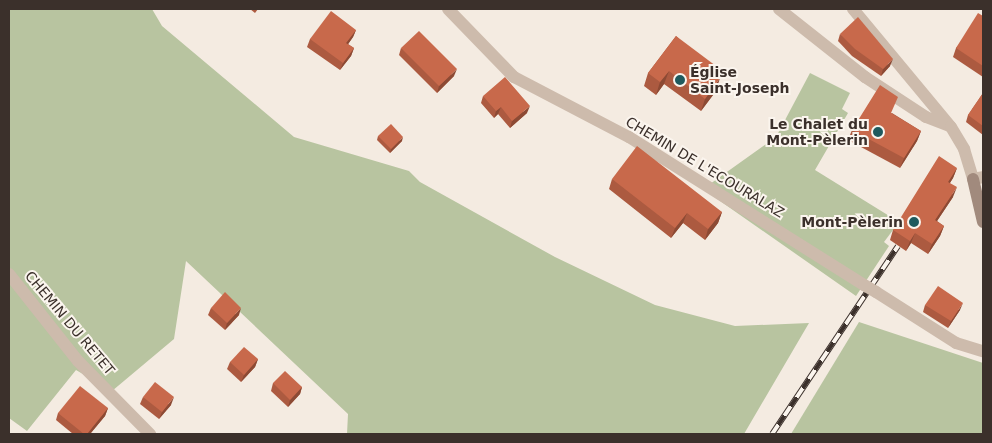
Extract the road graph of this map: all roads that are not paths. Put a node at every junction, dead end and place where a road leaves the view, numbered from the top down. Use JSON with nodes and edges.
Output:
{"nodes":[{"id":1,"x":448,"y":9,"type":"edge"},
{"id":2,"x":779,"y":9,"type":"edge"},
{"id":3,"x":853,"y":9,"type":"edge"},
{"id":4,"x":951,"y":127,"type":"junction"},
{"id":5,"x":978,"y":178,"type":"edge"},
{"id":6,"x":983,"y":222,"type":"edge"},
{"id":7,"x":9,"y":274,"type":"edge"},
{"id":8,"x":983,"y":351,"type":"edge"},
{"id":9,"x":150,"y":434,"type":"edge"}],
"edges":[{"from":1,"to":8,"type":"street","name":"CHEMIN DE L'ECOURALAZ","bridge":true},
{"from":2,"to":4,"type":"street"},
{"from":3,"to":4,"type":"street"},
{"from":4,"to":5,"type":"street"},
{"from":5,"to":6,"type":"street"},
{"from":7,"to":9,"type":"street","name":"CHEMIN DU RETET"}]}
